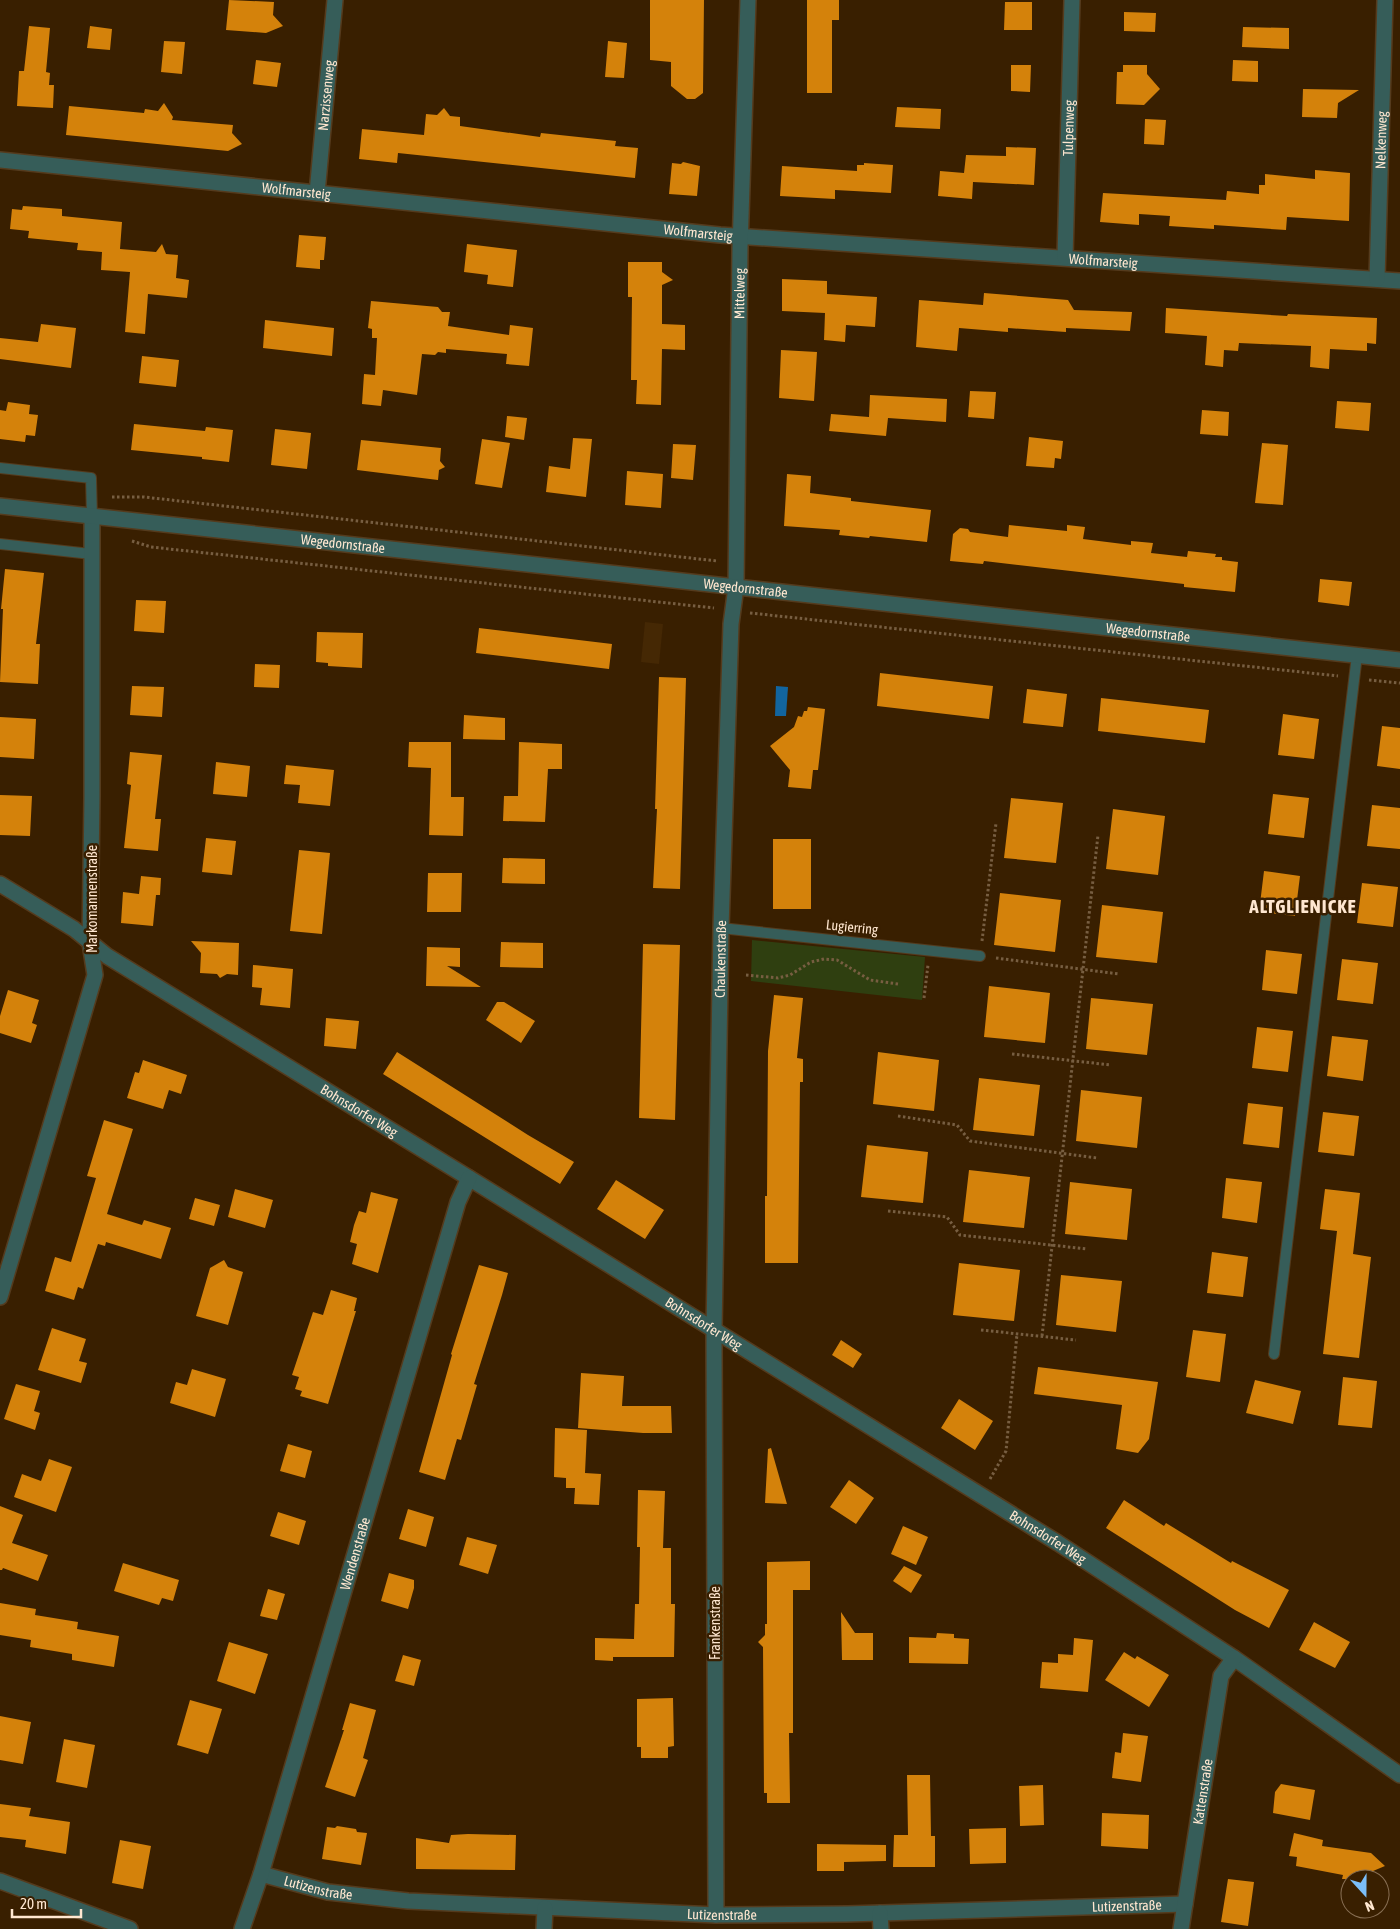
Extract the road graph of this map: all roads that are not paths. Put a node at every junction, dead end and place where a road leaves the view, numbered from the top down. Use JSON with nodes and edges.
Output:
{"nodes":[{"id":1,"x":335,"y":0,"type":"edge"},
{"id":2,"x":748,"y":0,"type":"edge"},
{"id":3,"x":1072,"y":0,"type":"edge"},
{"id":4,"x":1386,"y":0,"type":"edge"},
{"id":5,"x":0,"y":160,"type":"edge"},
{"id":6,"x":317,"y":192,"type":"junction"},
{"id":7,"x":740,"y":236,"type":"junction"},
{"id":8,"x":1065,"y":257,"type":"junction"},
{"id":9,"x":1377,"y":280,"type":"junction"},
{"id":10,"x":1400,"y":281,"type":"edge"},
{"id":11,"x":0,"y":468,"type":"edge"},
{"id":12,"x":0,"y":506,"type":"edge"},
{"id":13,"x":92,"y":517,"type":"junction"},
{"id":14,"x":0,"y":544,"type":"edge"},
{"id":15,"x":91,"y":554,"type":"junction"},
{"id":16,"x":736,"y":587,"type":"junction"},
{"id":17,"x":1357,"y":656,"type":"junction"},
{"id":18,"x":1400,"y":660,"type":"edge"},
{"id":19,"x":0,"y":884,"type":"edge"},
{"id":20,"x":721,"y":928,"type":"junction"},
{"id":21,"x":90,"y":944,"type":"junction"},
{"id":22,"x":980,"y":956,"type":"road end"},
{"id":23,"x":469,"y":1178,"type":"junction"},
{"id":24,"x":0,"y":1297,"type":"edge"},
{"id":25,"x":714,"y":1331,"type":"junction"},
{"id":26,"x":1274,"y":1354,"type":"dead end"},
{"id":27,"x":1234,"y":1658,"type":"junction"},
{"id":28,"x":1400,"y":1775,"type":"edge"},
{"id":29,"x":261,"y":1874,"type":"junction"},
{"id":30,"x":0,"y":1882,"type":"edge"},
{"id":31,"x":1185,"y":1904,"type":"junction"},
{"id":32,"x":546,"y":1908,"type":"junction"},
{"id":33,"x":880,"y":1913,"type":"junction"},
{"id":34,"x":716,"y":1915,"type":"junction"},
{"id":35,"x":130,"y":1929,"type":"edge"},
{"id":36,"x":242,"y":1929,"type":"edge"},
{"id":37,"x":544,"y":1929,"type":"edge"},
{"id":38,"x":881,"y":1929,"type":"edge"},
{"id":39,"x":1181,"y":1929,"type":"edge"}],
"edges":[{"from":1,"to":6,"type":"street","name":"Narzissenweg"},
{"from":2,"to":7,"type":"street","name":"Mittelweg"},
{"from":3,"to":8,"type":"street","name":"Tulpenweg"},
{"from":4,"to":9,"type":"street","name":"Nelkenweg"},
{"from":5,"to":6,"type":"street","name":"Wolfmarsteig"},
{"from":6,"to":7,"type":"street","name":"Wolfmarsteig"},
{"from":7,"to":8,"type":"street","name":"Wolfmarsteig"},
{"from":7,"to":16,"type":"street","name":"Mittelweg"},
{"from":8,"to":9,"type":"street","name":"Wolfmarsteig"},
{"from":9,"to":10,"type":"street","name":"Wolfmarsteig"},
{"from":11,"to":13,"type":"lane"},
{"from":12,"to":13,"type":"street","name":"Wegedornstraße"},
{"from":13,"to":15,"type":"street","name":"Markomannenstraße"},
{"from":13,"to":16,"type":"street","name":"Wegedornstraße"},
{"from":14,"to":15,"type":"lane"},
{"from":15,"to":21,"type":"street","name":"Markomannenstraße"},
{"from":16,"to":17,"type":"street","name":"Wegedornstraße"},
{"from":16,"to":20,"type":"street","name":"Chaukenstraße"},
{"from":17,"to":18,"type":"street","name":"Wegedornstraße"},
{"from":17,"to":26,"type":"lane"},
{"from":19,"to":21,"type":"street","name":"Bohnsdorfer Weg"},
{"from":20,"to":22,"type":"lane","name":"Lugierring"},
{"from":20,"to":25,"type":"street","name":"Chaukenstraße"},
{"from":21,"to":23,"type":"street","name":"Bohnsdorfer Weg"},
{"from":21,"to":24,"type":"street","name":"Markomannenstraße"},
{"from":23,"to":25,"type":"street","name":"Bohnsdorfer Weg"},
{"from":23,"to":29,"type":"street","name":"Wendenstraße"},
{"from":25,"to":27,"type":"street","name":"Bohnsdorfer Weg"},
{"from":25,"to":34,"type":"street","name":"Frankenstraße"},
{"from":27,"to":28,"type":"street","name":"Bohnsdorfer Weg"},
{"from":27,"to":31,"type":"street","name":"Kattenstraße"},
{"from":29,"to":32,"type":"street","name":"Lutizenstraße"},
{"from":29,"to":36,"type":"street","name":"Wendenstraße"},
{"from":30,"to":35,"type":"street"},
{"from":31,"to":33,"type":"street","name":"Lutizenstraße"},
{"from":31,"to":39,"type":"street","name":"Kattenstraße"},
{"from":32,"to":34,"type":"street","name":"Lutizenstraße"},
{"from":32,"to":37,"type":"street"},
{"from":33,"to":34,"type":"street","name":"Lutizenstraße"},
{"from":33,"to":38,"type":"street"}]}
